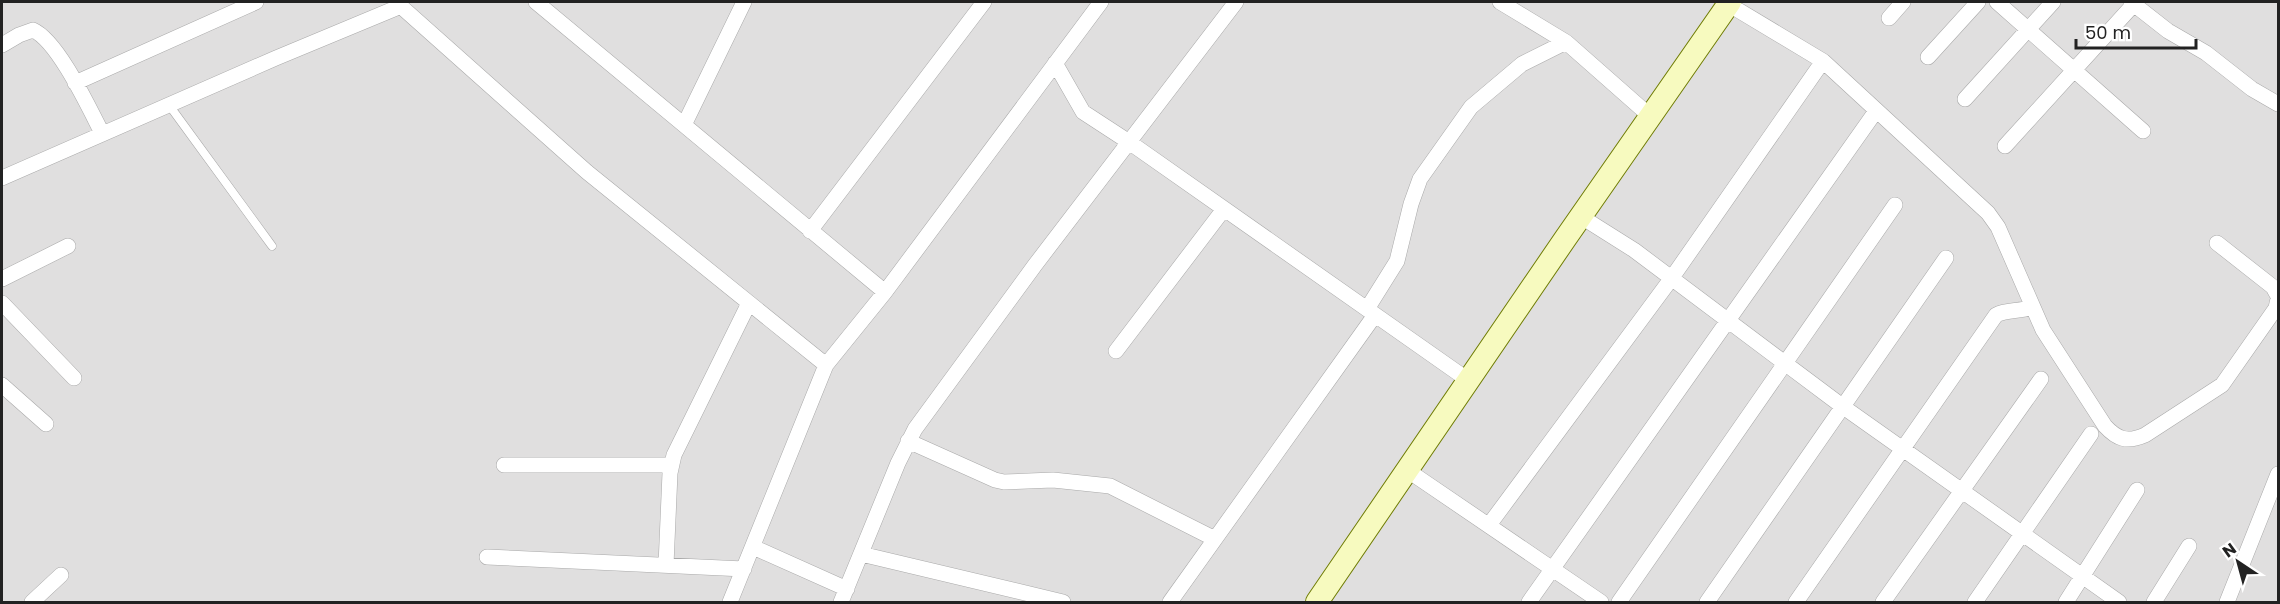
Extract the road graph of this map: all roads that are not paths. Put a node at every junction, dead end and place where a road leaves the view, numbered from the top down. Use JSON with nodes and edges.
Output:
{"nodes":[{"id":1,"x":256,"y":2,"type":"edge"},
{"id":2,"x":536,"y":2,"type":"edge"},
{"id":3,"x":744,"y":2,"type":"edge"},
{"id":4,"x":984,"y":2,"type":"edge"},
{"id":5,"x":1101,"y":2,"type":"edge"},
{"id":6,"x":1236,"y":2,"type":"edge"},
{"id":7,"x":1500,"y":2,"type":"edge"},
{"id":8,"x":1904,"y":2,"type":"edge"},
{"id":9,"x":1978,"y":2,"type":"edge"},
{"id":10,"x":1997,"y":2,"type":"edge"},
{"id":11,"x":2053,"y":2,"type":"edge"},
{"id":12,"x":1729,"y":3,"type":"edge"},
{"id":13,"x":2133,"y":3,"type":"edge"},
{"id":14,"x":398,"y":4,"type":"edge"},
{"id":15,"x":1889,"y":18,"type":"dead end"},
{"id":16,"x":2029,"y":29,"type":"junction"},
{"id":17,"x":1566,"y":42,"type":"junction"},
{"id":18,"x":2,"y":45,"type":"edge"},
{"id":19,"x":1928,"y":57,"type":"dead end"},
{"id":20,"x":1822,"y":61,"type":"junction"},
{"id":21,"x":1055,"y":63,"type":"junction"},
{"id":22,"x":2074,"y":70,"type":"junction"},
{"id":23,"x":75,"y":83,"type":"junction"},
{"id":24,"x":1965,"y":99,"type":"dead end"},
{"id":25,"x":169,"y":105,"type":"junction"},
{"id":26,"x":2278,"y":105,"type":"edge"},
{"id":27,"x":1876,"y":111,"type":"junction"},
{"id":28,"x":1650,"y":116,"type":"junction"},
{"id":29,"x":684,"y":125,"type":"junction"},
{"id":30,"x":2143,"y":131,"type":"dead end"},
{"id":31,"x":102,"y":133,"type":"junction"},
{"id":32,"x":1129,"y":142,"type":"junction"},
{"id":33,"x":2005,"y":146,"type":"dead end"},
{"id":34,"x":2,"y":178,"type":"edge"},
{"id":35,"x":1895,"y":205,"type":"dead end"},
{"id":36,"x":1224,"y":209,"type":"junction"},
{"id":37,"x":1580,"y":216,"type":"junction"},
{"id":38,"x":810,"y":231,"type":"junction"},
{"id":39,"x":2217,"y":243,"type":"dead end"},
{"id":40,"x":68,"y":246,"type":"dead end"},
{"id":41,"x":272,"y":246,"type":"dead end"},
{"id":42,"x":1946,"y":258,"type":"dead end"},
{"id":43,"x":2,"y":279,"type":"edge"},
{"id":44,"x":1671,"y":279,"type":"junction"},
{"id":45,"x":885,"y":292,"type":"junction"},
{"id":46,"x":2278,"y":298,"type":"edge"},
{"id":47,"x":2,"y":303,"type":"edge"},
{"id":48,"x":749,"y":303,"type":"junction"},
{"id":49,"x":2032,"y":307,"type":"junction"},
{"id":50,"x":1371,"y":312,"type":"junction"},
{"id":51,"x":1727,"y":321,"type":"junction"},
{"id":52,"x":1116,"y":351,"type":"dead end"},
{"id":53,"x":826,"y":365,"type":"junction"},
{"id":54,"x":1785,"y":365,"type":"junction"},
{"id":55,"x":74,"y":378,"type":"dead end"},
{"id":56,"x":2041,"y":379,"type":"dead end"},
{"id":57,"x":1468,"y":380,"type":"junction"},
{"id":58,"x":2,"y":385,"type":"edge"},
{"id":59,"x":1842,"y":406,"type":"junction"},
{"id":60,"x":46,"y":424,"type":"dead end"},
{"id":61,"x":2091,"y":434,"type":"dead end"},
{"id":62,"x":908,"y":441,"type":"junction"},
{"id":63,"x":1903,"y":449,"type":"junction"},
{"id":64,"x":504,"y":465,"type":"dead end"},
{"id":65,"x":671,"y":465,"type":"junction"},
{"id":66,"x":1407,"y":470,"type":"junction"},
{"id":67,"x":2278,"y":474,"type":"edge"},
{"id":68,"x":2137,"y":490,"type":"dead end"},
{"id":69,"x":1961,"y":492,"type":"junction"},
{"id":70,"x":2272,"y":508,"type":"edge"},
{"id":71,"x":1489,"y":525,"type":"junction"},
{"id":72,"x":2022,"y":535,"type":"junction"},
{"id":73,"x":1215,"y":539,"type":"junction"},
{"id":74,"x":2189,"y":546,"type":"dead end"},
{"id":75,"x":753,"y":547,"type":"junction"},
{"id":76,"x":861,"y":554,"type":"junction"},
{"id":77,"x":487,"y":557,"type":"dead end"},
{"id":78,"x":666,"y":565,"type":"junction"},
{"id":79,"x":744,"y":568,"type":"junction"},
{"id":80,"x":1553,"y":569,"type":"junction"},
{"id":81,"x":61,"y":575,"type":"dead end"},
{"id":82,"x":2084,"y":578,"type":"junction"},
{"id":83,"x":844,"y":596,"type":"edge"},
{"id":84,"x":32,"y":603,"type":"edge"},
{"id":85,"x":730,"y":603,"type":"edge"},
{"id":86,"x":1063,"y":603,"type":"edge"},
{"id":87,"x":1170,"y":603,"type":"edge"},
{"id":88,"x":1317,"y":603,"type":"edge"},
{"id":89,"x":1529,"y":603,"type":"edge"},
{"id":90,"x":1601,"y":603,"type":"edge"},
{"id":91,"x":1619,"y":603,"type":"edge"},
{"id":92,"x":1707,"y":603,"type":"edge"},
{"id":93,"x":1796,"y":603,"type":"edge"},
{"id":94,"x":1883,"y":603,"type":"edge"},
{"id":95,"x":1975,"y":603,"type":"edge"},
{"id":96,"x":2066,"y":603,"type":"edge"},
{"id":97,"x":2119,"y":603,"type":"edge"},
{"id":98,"x":2154,"y":603,"type":"edge"},
{"id":99,"x":2227,"y":603,"type":"edge"}],
"edges":[{"from":1,"to":23,"type":"street"},
{"from":2,"to":29,"type":"street"},
{"from":3,"to":29,"type":"street"},
{"from":4,"to":38,"type":"street"},
{"from":5,"to":21,"type":"street"},
{"from":6,"to":32,"type":"street"},
{"from":7,"to":17,"type":"street"},
{"from":8,"to":15,"type":"street"},
{"from":9,"to":19,"type":"street"},
{"from":10,"to":16,"type":"street"},
{"from":11,"to":16,"type":"street"},
{"from":12,"to":20,"type":"street"},
{"from":12,"to":28,"type":"street"},
{"from":13,"to":22,"type":"street"},
{"from":13,"to":26,"type":"street"},
{"from":14,"to":25,"type":"street"},
{"from":14,"to":48,"type":"street"},
{"from":16,"to":22,"type":"street"},
{"from":16,"to":24,"type":"street"},
{"from":17,"to":28,"type":"street"},
{"from":17,"to":50,"type":"street"},
{"from":18,"to":23,"type":"street"},
{"from":20,"to":27,"type":"street"},
{"from":20,"to":44,"type":"street"},
{"from":21,"to":32,"type":"street"},
{"from":21,"to":45,"type":"street"},
{"from":22,"to":30,"type":"street"},
{"from":22,"to":33,"type":"street"},
{"from":23,"to":31,"type":"street"},
{"from":25,"to":31,"type":"street"},
{"from":25,"to":41,"type":"lane"},
{"from":27,"to":49,"type":"street"},
{"from":27,"to":51,"type":"street"},
{"from":28,"to":37,"type":"street"},
{"from":29,"to":38,"type":"street"},
{"from":31,"to":34,"type":"street"},
{"from":32,"to":36,"type":"street"},
{"from":32,"to":62,"type":"street"},
{"from":35,"to":54,"type":"street"},
{"from":36,"to":50,"type":"street"},
{"from":36,"to":52,"type":"street"},
{"from":37,"to":44,"type":"street"},
{"from":37,"to":57,"type":"street"},
{"from":38,"to":45,"type":"street"},
{"from":39,"to":46,"type":"street"},
{"from":40,"to":43,"type":"street"},
{"from":42,"to":59,"type":"street"},
{"from":44,"to":51,"type":"street"},
{"from":44,"to":71,"type":"street"},
{"from":45,"to":53,"type":"street"},
{"from":46,"to":49,"type":"street"},
{"from":47,"to":55,"type":"street"},
{"from":48,"to":53,"type":"street"},
{"from":48,"to":65,"type":"street"},
{"from":49,"to":63,"type":"street"},
{"from":50,"to":57,"type":"street"},
{"from":50,"to":73,"type":"street"},
{"from":51,"to":54,"type":"street"},
{"from":51,"to":80,"type":"street"},
{"from":53,"to":75,"type":"street"},
{"from":54,"to":59,"type":"street"},
{"from":54,"to":91,"type":"street"},
{"from":56,"to":69,"type":"street"},
{"from":57,"to":66,"type":"street"},
{"from":58,"to":60,"type":"street"},
{"from":59,"to":63,"type":"street"},
{"from":59,"to":92,"type":"street"},
{"from":61,"to":72,"type":"street"},
{"from":62,"to":73,"type":"street"},
{"from":62,"to":76,"type":"street"},
{"from":63,"to":69,"type":"street"},
{"from":63,"to":93,"type":"street"},
{"from":64,"to":65,"type":"street"},
{"from":65,"to":78,"type":"street"},
{"from":66,"to":71,"type":"street"},
{"from":66,"to":88,"type":"street"},
{"from":67,"to":70,"type":"street"},
{"from":68,"to":82,"type":"street"},
{"from":69,"to":72,"type":"street"},
{"from":69,"to":94,"type":"street"},
{"from":70,"to":99,"type":"street"},
{"from":71,"to":80,"type":"street"},
{"from":72,"to":82,"type":"street"},
{"from":72,"to":95,"type":"street"},
{"from":73,"to":87,"type":"street"},
{"from":74,"to":98,"type":"street"},
{"from":75,"to":79,"type":"street"},
{"from":75,"to":83,"type":"street"},
{"from":76,"to":83,"type":"street"},
{"from":76,"to":86,"type":"street"},
{"from":77,"to":78,"type":"street"},
{"from":78,"to":79,"type":"street"},
{"from":79,"to":85,"type":"street"},
{"from":80,"to":89,"type":"street"},
{"from":80,"to":90,"type":"street"},
{"from":81,"to":84,"type":"street"},
{"from":82,"to":96,"type":"street"},
{"from":82,"to":97,"type":"street"}]}
